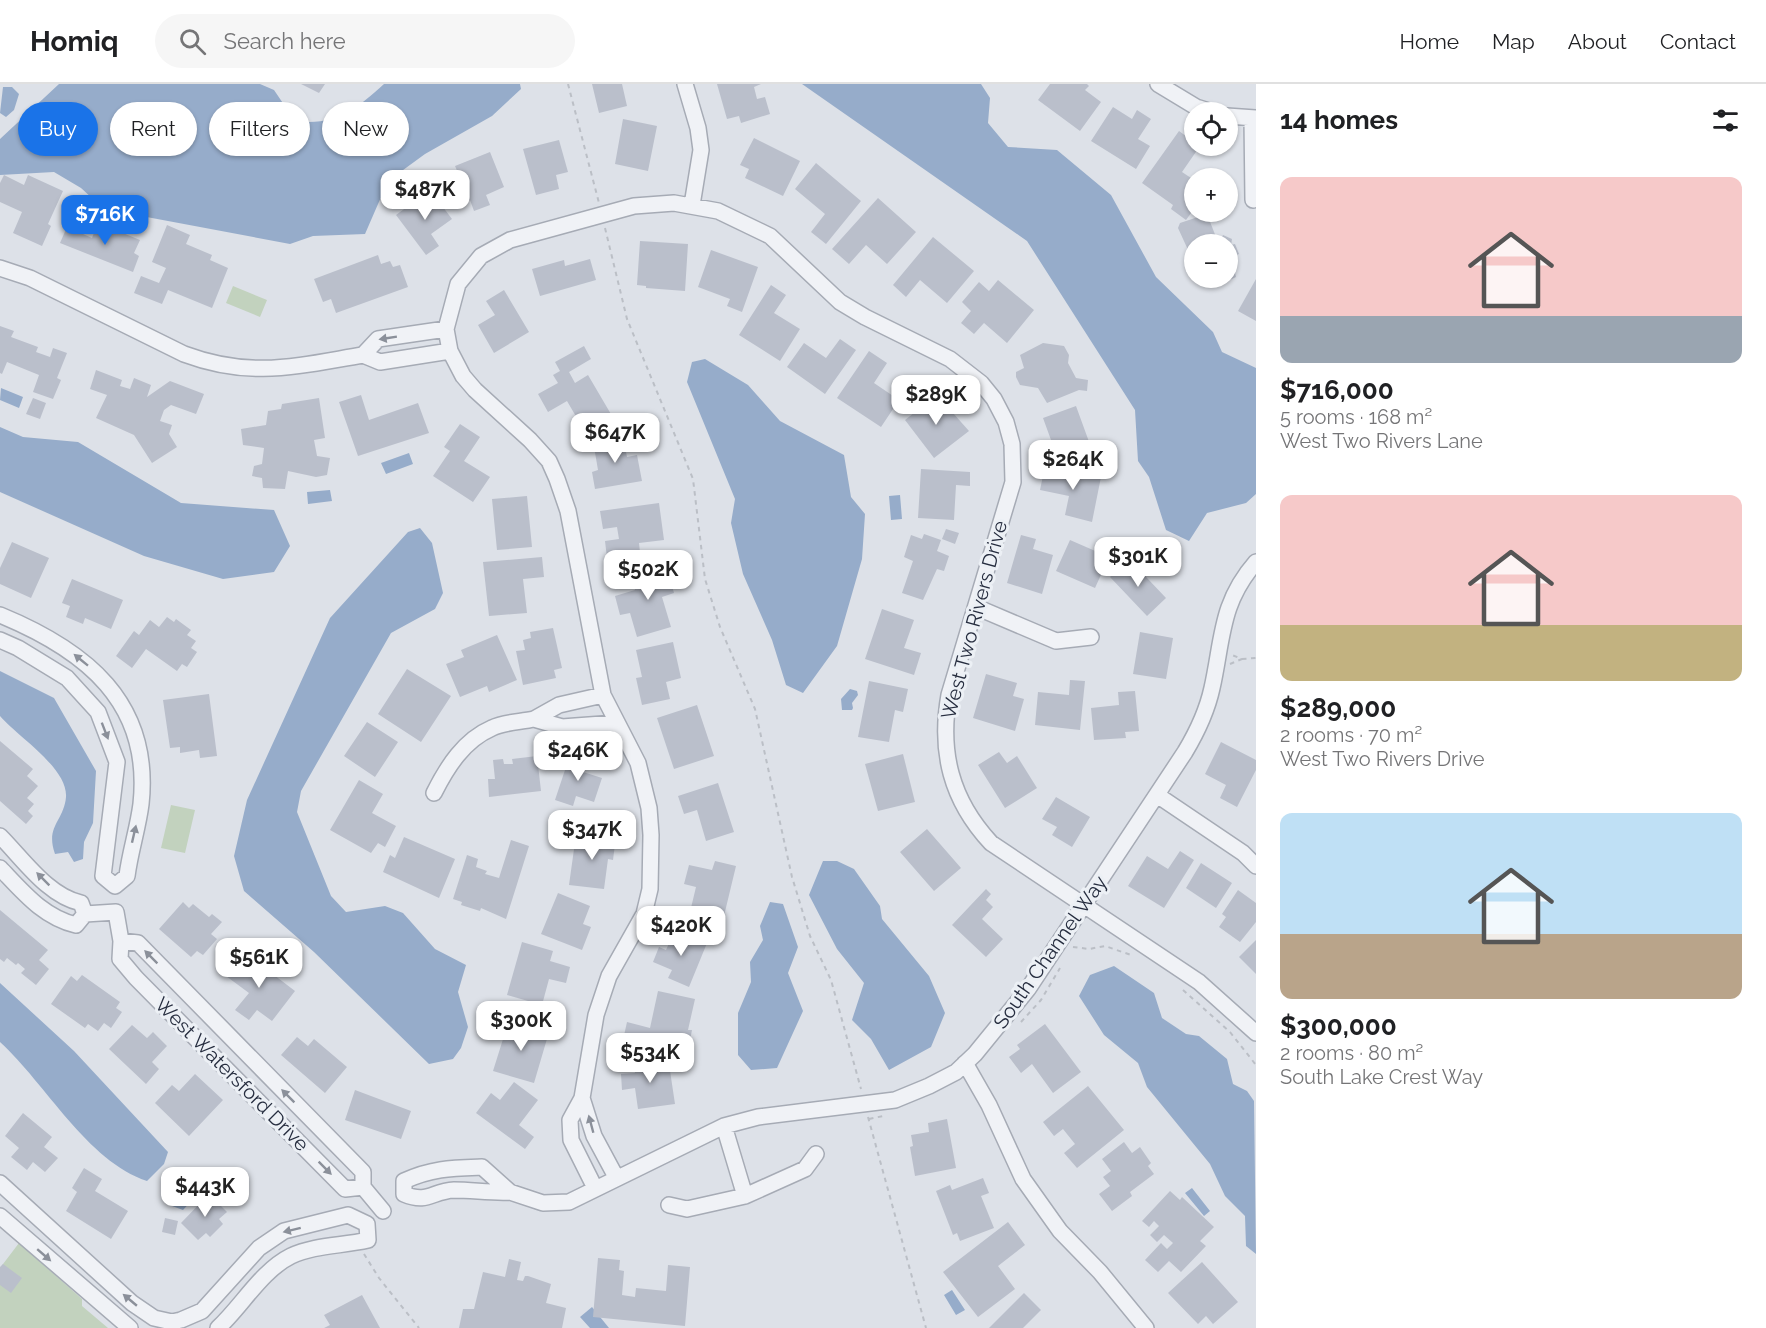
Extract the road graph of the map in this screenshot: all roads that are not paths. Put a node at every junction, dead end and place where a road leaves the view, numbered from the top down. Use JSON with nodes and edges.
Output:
{"nodes":[{"id":1,"x":685,"y":84,"type":"edge"},
{"id":2,"x":1158,"y":84,"type":"edge"},
{"id":3,"x":1186,"y":102,"type":"edge"},
{"id":4,"x":1238,"y":117,"type":"edge"},
{"id":5,"x":1254,"y":118,"type":"edge"},
{"id":6,"x":1253,"y":200,"type":"dead end"},
{"id":7,"x":692,"y":205,"type":"junction"},
{"id":8,"x":0,"y":268,"type":"edge"},
{"id":9,"x":446,"y":329,"type":"junction"},
{"id":10,"x":450,"y":351,"type":"junction"},
{"id":11,"x":363,"y":355,"type":"junction"},
{"id":12,"x":1256,"y":562,"type":"edge"},
{"id":13,"x":976,"y":607,"type":"junction"},
{"id":14,"x":0,"y":615,"type":"edge"},
{"id":15,"x":1091,"y":637,"type":"dead end"},
{"id":16,"x":0,"y":640,"type":"edge"},
{"id":17,"x":603,"y":695,"type":"junction"},
{"id":18,"x":534,"y":719,"type":"junction"},
{"id":19,"x":615,"y":723,"type":"junction"},
{"id":20,"x":434,"y":793,"type":"dead end"},
{"id":21,"x":1157,"y":795,"type":"junction"},
{"id":22,"x":0,"y":836,"type":"edge"},
{"id":23,"x":1256,"y":866,"type":"edge"},
{"id":24,"x":0,"y":868,"type":"edge"},
{"id":25,"x":115,"y":886,"type":"junction"},
{"id":26,"x":1083,"y":906,"type":"junction"},
{"id":27,"x":116,"y":912,"type":"junction"},
{"id":28,"x":85,"y":914,"type":"junction"},
{"id":29,"x":121,"y":941,"type":"junction"},
{"id":30,"x":1256,"y":1033,"type":"edge"},
{"id":31,"x":965,"y":1063,"type":"junction"},
{"id":32,"x":582,"y":1098,"type":"junction"},
{"id":33,"x":724,"y":1126,"type":"junction"},
{"id":34,"x":816,"y":1154,"type":"dead end"},
{"id":35,"x":616,"y":1177,"type":"junction"},
{"id":36,"x":0,"y":1183,"type":"edge"},
{"id":37,"x":363,"y":1186,"type":"junction"},
{"id":38,"x":595,"y":1188,"type":"junction"},
{"id":39,"x":510,"y":1192,"type":"junction"},
{"id":40,"x":404,"y":1194,"type":"junction"},
{"id":41,"x":745,"y":1196,"type":"junction"},
{"id":42,"x":669,"y":1205,"type":"dead end"},
{"id":43,"x":384,"y":1211,"type":"junction"},
{"id":44,"x":0,"y":1216,"type":"edge"},
{"id":45,"x":368,"y":1224,"type":"junction"},
{"id":46,"x":130,"y":1328,"type":"edge"},
{"id":47,"x":218,"y":1328,"type":"edge"},
{"id":48,"x":1146,"y":1328,"type":"edge"}],
"edges":[{"from":1,"to":7,"type":"street"},
{"from":2,"to":3,"type":"street"},
{"from":4,"to":5,"type":"street"},
{"from":5,"to":6,"type":"street"},
{"from":7,"to":9,"type":"street","name":"West Two Rivers Drive"},
{"from":7,"to":13,"type":"street","name":"West Two Rivers Drive"},
{"from":8,"to":11,"type":"street"},
{"from":9,"to":10,"type":"street","name":"West Two Rivers Drive"},
{"from":9,"to":11,"type":"street","one_way":true},
{"from":10,"to":11,"type":"street"},
{"from":10,"to":17,"type":"street","name":"West Two Rivers Drive"},
{"from":12,"to":21,"type":"street","name":"South Channel Way"},
{"from":13,"to":15,"type":"street"},
{"from":13,"to":26,"type":"street","name":"West Two Rivers Drive"},
{"from":25,"to":14,"type":"street","one_way":true},
{"from":16,"to":25,"type":"street","one_way":true},
{"from":17,"to":18,"type":"street"},
{"from":17,"to":19,"type":"street","name":"West Two Rivers Drive"},
{"from":18,"to":19,"type":"street"},
{"from":18,"to":20,"type":"street"},
{"from":19,"to":32,"type":"street","name":"West Two Rivers Drive"},
{"from":21,"to":23,"type":"street"},
{"from":21,"to":26,"type":"street","name":"South Channel Way"},
{"from":28,"to":22,"type":"street","one_way":true},
{"from":24,"to":28,"type":"street"},
{"from":25,"to":27,"type":"street","name":"West Watersford Drive"},
{"from":26,"to":30,"type":"street","name":"West Two Rivers Drive"},
{"from":26,"to":31,"type":"street","name":"South Channel Way"},
{"from":27,"to":28,"type":"street"},
{"from":27,"to":29,"type":"street","name":"West Watersford Drive"},
{"from":37,"to":29,"type":"street","name":"West Watersford Drive","one_way":true},
{"from":29,"to":37,"type":"street","name":"West Watersford Drive","one_way":true},
{"from":31,"to":33,"type":"street","name":"South Channel Way"},
{"from":31,"to":48,"type":"street"},
{"from":35,"to":32,"type":"street","one_way":true},
{"from":32,"to":38,"type":"street"},
{"from":33,"to":35,"type":"street","name":"South Channel Way"},
{"from":33,"to":41,"type":"street"},
{"from":34,"to":41,"type":"street"},
{"from":35,"to":38,"type":"street","name":"South Channel Way"},
{"from":45,"to":36,"type":"street","one_way":true},
{"from":37,"to":43,"type":"street","name":"West Watersford Drive"},
{"from":38,"to":39,"type":"street","name":"South Channel Way"},
{"from":39,"to":40,"type":"street","name":"South Channel Way"},
{"from":39,"to":40,"type":"street","name":"South Channel Way"},
{"from":40,"to":43,"type":"street","name":"South Channel Way"},
{"from":41,"to":42,"type":"street"},
{"from":43,"to":45,"type":"street","name":"South Channel Way"},
{"from":44,"to":46,"type":"street","one_way":true},
{"from":45,"to":47,"type":"street","name":"South Channel Way"}]}
